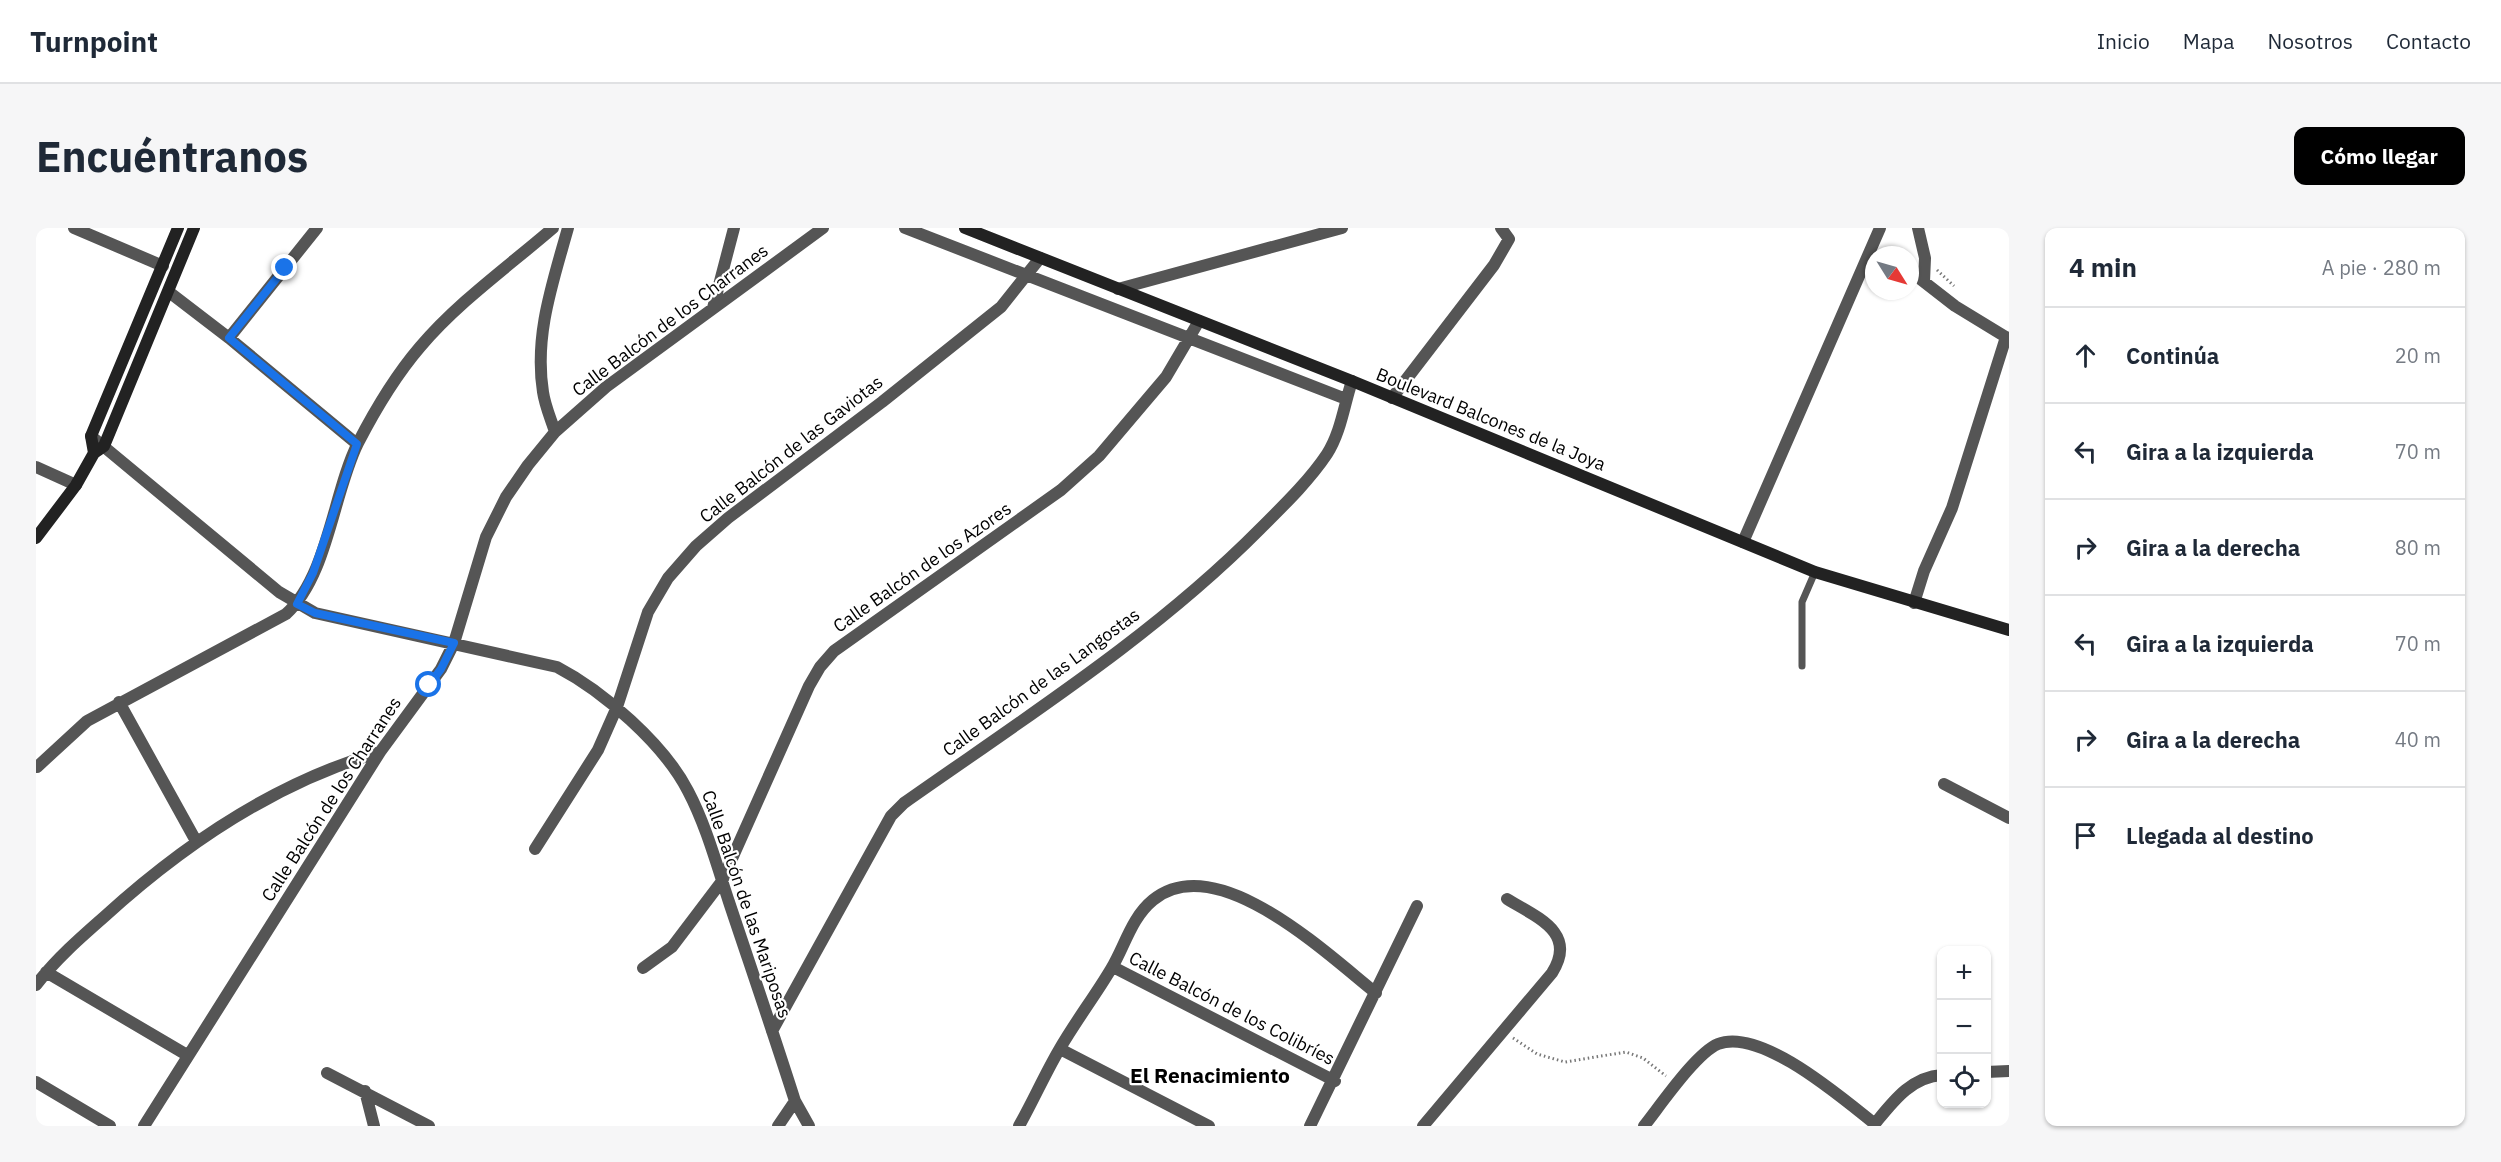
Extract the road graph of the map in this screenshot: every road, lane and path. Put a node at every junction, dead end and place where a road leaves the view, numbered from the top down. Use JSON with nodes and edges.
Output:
{"nodes":[{"id":1,"x":74,"y":228,"type":"edge"},
{"id":2,"x":178,"y":228,"type":"edge"},
{"id":3,"x":194,"y":228,"type":"edge"},
{"id":4,"x":317,"y":228,"type":"edge"},
{"id":5,"x":553,"y":228,"type":"edge"},
{"id":6,"x":568,"y":228,"type":"edge"},
{"id":7,"x":734,"y":228,"type":"edge"},
{"id":8,"x":823,"y":228,"type":"edge"},
{"id":9,"x":905,"y":228,"type":"edge"},
{"id":10,"x":965,"y":228,"type":"edge"},
{"id":11,"x":1342,"y":228,"type":"edge"},
{"id":12,"x":1501,"y":228,"type":"edge"},
{"id":13,"x":1880,"y":228,"type":"edge"},
{"id":14,"x":1918,"y":228,"type":"edge"},
{"id":15,"x":1510,"y":234,"type":"edge"},
{"id":16,"x":1878,"y":246,"type":"edge"},
{"id":17,"x":1041,"y":258,"type":"junction"},
{"id":18,"x":164,"y":266,"type":"junction"},
{"id":19,"x":1028,"y":276,"type":"junction"},
{"id":20,"x":1865,"y":278,"type":"edge"},
{"id":21,"x":1919,"y":278,"type":"edge"},
{"id":22,"x":1924,"y":282,"type":"junction"},
{"id":23,"x":1118,"y":289,"type":"junction"},
{"id":24,"x":169,"y":292,"type":"junction"},
{"id":25,"x":713,"y":308,"type":"junction"},
{"id":26,"x":1199,"y":321,"type":"junction"},
{"id":27,"x":229,"y":338,"type":"junction"},
{"id":28,"x":2008,"y":338,"type":"edge"},
{"id":29,"x":1190,"y":340,"type":"junction"},
{"id":30,"x":1352,"y":381,"type":"junction"},
{"id":31,"x":1392,"y":398,"type":"junction"},
{"id":32,"x":1346,"y":399,"type":"junction"},
{"id":33,"x":555,"y":432,"type":"junction"},
{"id":34,"x":92,"y":436,"type":"junction"},
{"id":35,"x":357,"y":444,"type":"junction"},
{"id":36,"x":104,"y":446,"type":"junction"},
{"id":37,"x":94,"y":453,"type":"junction"},
{"id":38,"x":36,"y":467,"type":"edge"},
{"id":39,"x":76,"y":485,"type":"junction"},
{"id":40,"x":36,"y":538,"type":"edge"},
{"id":41,"x":1743,"y":542,"type":"junction"},
{"id":42,"x":1815,"y":572,"type":"junction"},
{"id":43,"x":1914,"y":603,"type":"junction"},
{"id":44,"x":297,"y":604,"type":"junction"},
{"id":45,"x":2009,"y":630,"type":"edge"},
{"id":46,"x":454,"y":643,"type":"junction"},
{"id":47,"x":1802,"y":666,"type":"dead end"},
{"id":48,"x":119,"y":702,"type":"junction"},
{"id":49,"x":617,"y":707,"type":"junction"},
{"id":50,"x":380,"y":752,"type":"junction"},
{"id":51,"x":37,"y":767,"type":"edge"},
{"id":52,"x":1944,"y":784,"type":"dead end"},
{"id":53,"x":2009,"y":818,"type":"edge"},
{"id":54,"x":196,"y":841,"type":"junction"},
{"id":55,"x":535,"y":849,"type":"dead end"},
{"id":56,"x":722,"y":881,"type":"junction"},
{"id":57,"x":1507,"y":899,"type":"dead end"},
{"id":58,"x":1418,"y":906,"type":"dead end"},
{"id":59,"x":1113,"y":967,"type":"junction"},
{"id":60,"x":643,"y":968,"type":"dead end"},
{"id":61,"x":46,"y":972,"type":"junction"},
{"id":62,"x":36,"y":985,"type":"edge"},
{"id":63,"x":1376,"y":993,"type":"junction"},
{"id":64,"x":772,"y":1031,"type":"junction"},
{"id":65,"x":1502,"y":1031,"type":"junction"},
{"id":66,"x":1060,"y":1049,"type":"junction"},
{"id":67,"x":187,"y":1055,"type":"junction"},
{"id":68,"x":2009,"y":1071,"type":"edge"},
{"id":69,"x":1991,"y":1072,"type":"edge"},
{"id":70,"x":327,"y":1073,"type":"dead end"},
{"id":71,"x":1937,"y":1075,"type":"edge"},
{"id":72,"x":1335,"y":1081,"type":"junction"},
{"id":73,"x":36,"y":1082,"type":"edge"},
{"id":74,"x":1677,"y":1085,"type":"junction"},
{"id":75,"x":366,"y":1091,"type":"junction"},
{"id":76,"x":795,"y":1101,"type":"junction"},
{"id":77,"x":1874,"y":1125,"type":"edge"},
{"id":78,"x":110,"y":1126,"type":"edge"},
{"id":79,"x":144,"y":1126,"type":"edge"},
{"id":80,"x":374,"y":1126,"type":"edge"},
{"id":81,"x":429,"y":1126,"type":"edge"},
{"id":82,"x":778,"y":1126,"type":"edge"},
{"id":83,"x":809,"y":1126,"type":"edge"},
{"id":84,"x":1019,"y":1126,"type":"edge"},
{"id":85,"x":1209,"y":1126,"type":"edge"},
{"id":86,"x":1310,"y":1126,"type":"edge"},
{"id":87,"x":1423,"y":1126,"type":"edge"},
{"id":88,"x":1644,"y":1126,"type":"edge"}],
"edges":[{"from":1,"to":18,"type":"street"},
{"from":2,"to":18,"type":"street"},
{"from":3,"to":24,"type":"street"},
{"from":4,"to":27,"type":"street"},
{"from":5,"to":35,"type":"street"},
{"from":6,"to":33,"type":"street"},
{"from":7,"to":25,"type":"street"},
{"from":8,"to":25,"type":"street","name":"Calle Balcón de los Charranes"},
{"from":9,"to":19,"type":"street"},
{"from":10,"to":17,"type":"street","name":"Boulevard Balcones de la Joya"},
{"from":11,"to":23,"type":"street"},
{"from":12,"to":15,"type":"street"},
{"from":13,"to":16,"type":"street"},
{"from":14,"to":22,"type":"street"},
{"from":15,"to":31,"type":"street"},
{"from":17,"to":19,"type":"street","name":"Calle Balcón de las Gaviotas"},
{"from":17,"to":23,"type":"street","name":"Boulevard Balcones de la Joya"},
{"from":18,"to":34,"type":"street"},
{"from":19,"to":29,"type":"street"},
{"from":19,"to":49,"type":"street","name":"Calle Balcón de las Gaviotas"},
{"from":20,"to":41,"type":"street"},
{"from":21,"to":22,"type":"street"},
{"from":22,"to":28,"type":"street"},
{"from":23,"to":26,"type":"street","name":"Boulevard Balcones de la Joya"},
{"from":24,"to":27,"type":"street"},
{"from":24,"to":36,"type":"street"},
{"from":25,"to":33,"type":"street","name":"Calle Balcón de los Charranes"},
{"from":26,"to":29,"type":"street","name":"Calle Balcón de los Azores"},
{"from":26,"to":30,"type":"street","name":"Boulevard Balcones de la Joya"},
{"from":27,"to":35,"type":"street"},
{"from":28,"to":43,"type":"street"},
{"from":29,"to":32,"type":"street"},
{"from":29,"to":56,"type":"street","name":"Calle Balcón de los Azores"},
{"from":30,"to":31,"type":"street","name":"Boulevard Balcones de la Joya"},
{"from":30,"to":32,"type":"street","name":"Calle Balcón de las Langostas"},
{"from":31,"to":41,"type":"street","name":"Boulevard Balcones de la Joya"},
{"from":32,"to":64,"type":"street","name":"Calle Balcón de las Langostas"},
{"from":33,"to":46,"type":"street","name":"Calle Balcón de los Charranes"},
{"from":34,"to":36,"type":"street","name":"Calle Balcón de las Mariposas"},
{"from":34,"to":37,"type":"street"},
{"from":35,"to":44,"type":"street"},
{"from":36,"to":37,"type":"street"},
{"from":36,"to":44,"type":"street","name":"Calle Balcón de las Mariposas"},
{"from":37,"to":39,"type":"street"},
{"from":38,"to":39,"type":"street"},
{"from":39,"to":40,"type":"street"},
{"from":41,"to":42,"type":"street","name":"Boulevard Balcones de la Joya"},
{"from":42,"to":43,"type":"street","name":"Boulevard Balcones de la Joya"},
{"from":42,"to":47,"type":"lane"},
{"from":43,"to":45,"type":"street","name":"Boulevard Balcones de la Joya"},
{"from":44,"to":46,"type":"street","name":"Calle Balcón de las Mariposas"},
{"from":44,"to":48,"type":"street"},
{"from":46,"to":49,"type":"street","name":"Calle Balcón de las Mariposas"},
{"from":46,"to":50,"type":"street","name":"Calle Balcón de los Charranes"},
{"from":48,"to":51,"type":"street"},
{"from":48,"to":54,"type":"street"},
{"from":49,"to":55,"type":"street","name":"Calle Balcón de las Gaviotas"},
{"from":49,"to":56,"type":"street","name":"Calle Balcón de las Mariposas"},
{"from":50,"to":54,"type":"street"},
{"from":50,"to":67,"type":"street","name":"Calle Balcón de los Charranes"},
{"from":52,"to":53,"type":"street"},
{"from":54,"to":61,"type":"street"},
{"from":56,"to":60,"type":"street","name":"Calle Balcón de los Azores"},
{"from":56,"to":64,"type":"street","name":"Calle Balcón de las Mariposas"},
{"from":57,"to":65,"type":"street"},
{"from":58,"to":63,"type":"street"},
{"from":59,"to":63,"type":"street"},
{"from":59,"to":66,"type":"street"},
{"from":59,"to":72,"type":"street","name":"Calle Balcón de los Colibríes"},
{"from":61,"to":62,"type":"street"},
{"from":61,"to":67,"type":"street"},
{"from":63,"to":72,"type":"street"},
{"from":64,"to":76,"type":"street","name":"Calle Balcón de las Mariposas"},
{"from":65,"to":74,"type":"path"},
{"from":65,"to":87,"type":"street"},
{"from":66,"to":84,"type":"street"},
{"from":66,"to":85,"type":"street"},
{"from":67,"to":79,"type":"street","name":"Calle Balcón de los Charranes"},
{"from":68,"to":69,"type":"street"},
{"from":70,"to":75,"type":"street"},
{"from":71,"to":77,"type":"street"},
{"from":72,"to":86,"type":"street"},
{"from":73,"to":78,"type":"street"},
{"from":74,"to":77,"type":"street"},
{"from":74,"to":88,"type":"street"},
{"from":75,"to":80,"type":"street"},
{"from":75,"to":81,"type":"street"},
{"from":76,"to":82,"type":"street"},
{"from":76,"to":83,"type":"street","name":"Calle Balcón de las Mariposas"}]}
